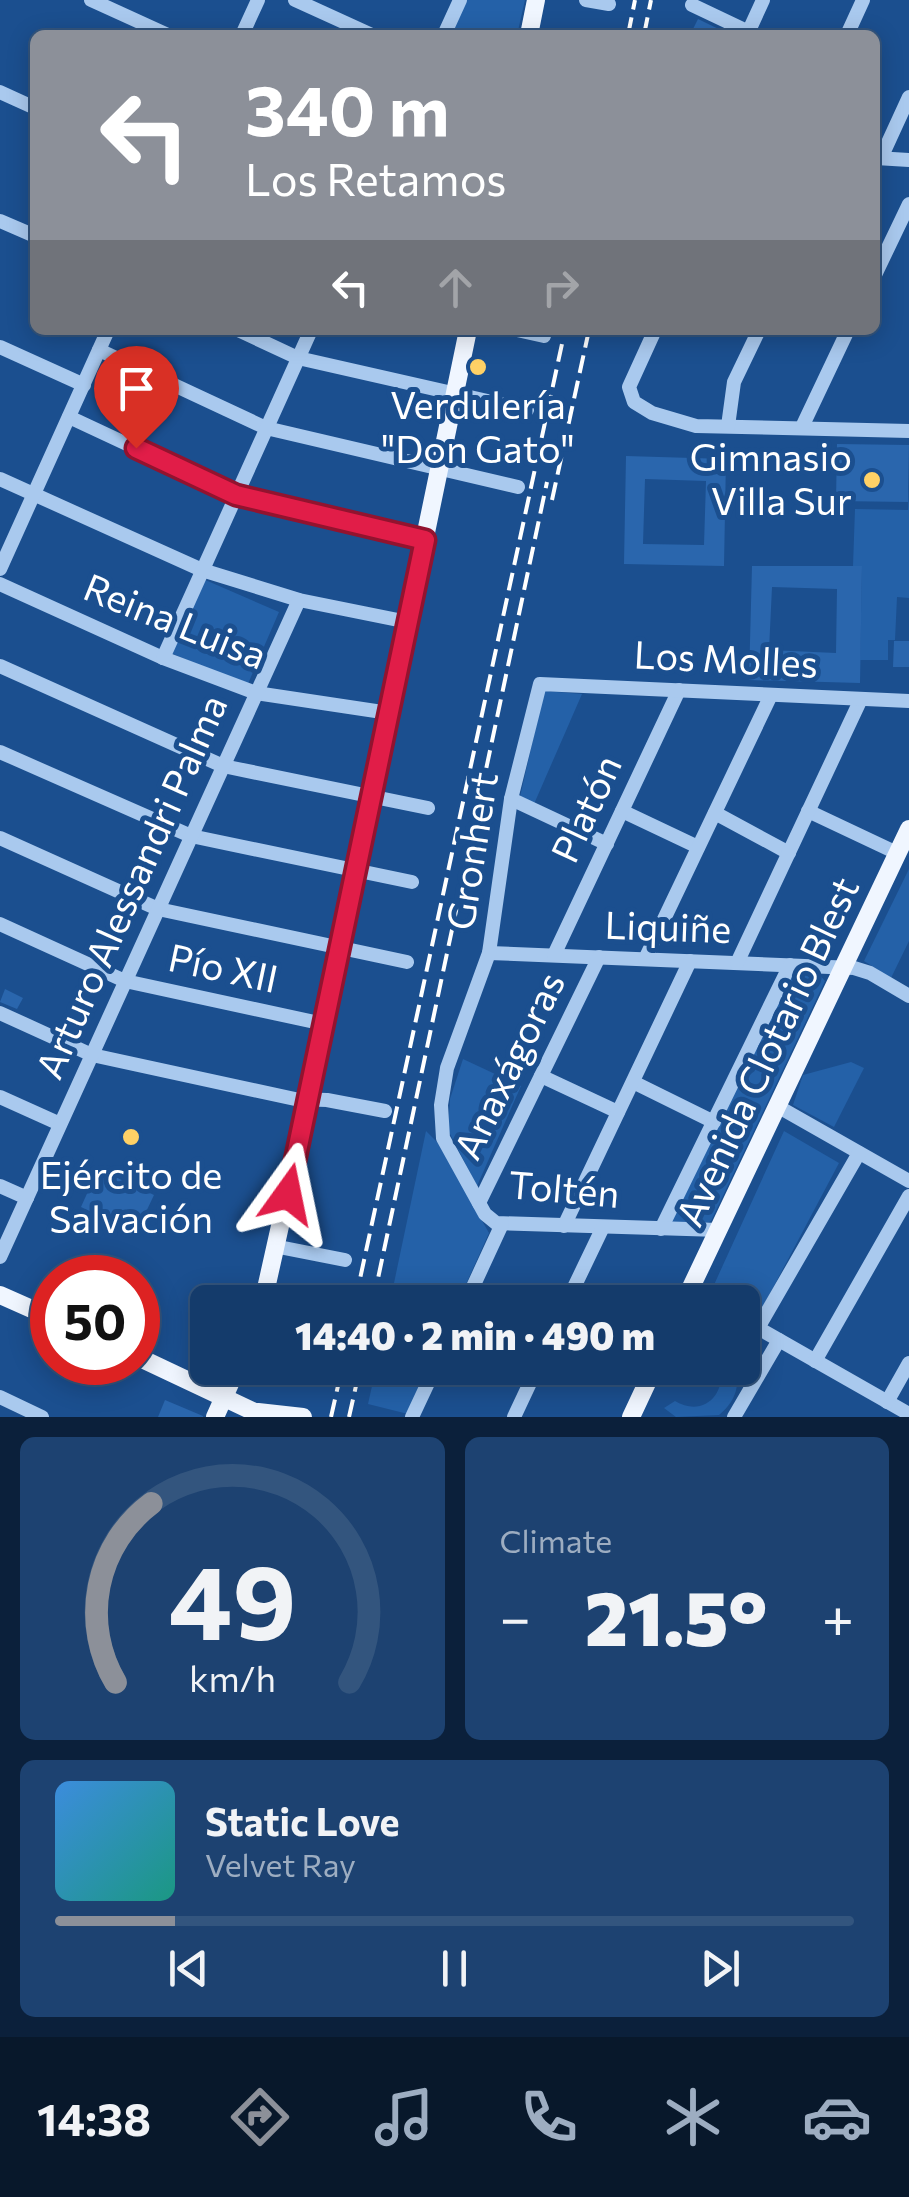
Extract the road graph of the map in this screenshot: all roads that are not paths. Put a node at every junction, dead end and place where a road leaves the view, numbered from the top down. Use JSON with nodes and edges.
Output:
{"nodes":[{"id":1,"x":258,"y":0,"type":"edge"},
{"id":2,"x":295,"y":0,"type":"edge"},
{"id":3,"x":460,"y":0,"type":"edge"},
{"id":4,"x":536,"y":0,"type":"edge"},
{"id":5,"x":586,"y":0,"type":"edge"},
{"id":6,"x":763,"y":0,"type":"edge"},
{"id":7,"x":863,"y":0,"type":"edge"},
{"id":8,"x":100,"y":2,"type":"edge"},
{"id":9,"x":609,"y":4,"type":"dead end"},
{"id":10,"x":692,"y":5,"type":"dead end"},
{"id":11,"x":158,"y":30,"type":"edge"},
{"id":12,"x":244,"y":30,"type":"edge"},
{"id":13,"x":361,"y":30,"type":"edge"},
{"id":14,"x":446,"y":30,"type":"edge"},
{"id":15,"x":531,"y":30,"type":"edge"},
{"id":16,"x":740,"y":30,"type":"edge"},
{"id":17,"x":750,"y":30,"type":"edge"},
{"id":18,"x":849,"y":30,"type":"edge"},
{"id":19,"x":0,"y":92,"type":"edge"},
{"id":20,"x":909,"y":98,"type":"edge"},
{"id":21,"x":30,"y":106,"type":"edge"},
{"id":22,"x":880,"y":154,"type":"edge"},
{"id":23,"x":880,"y":158,"type":"edge"},
{"id":24,"x":909,"y":160,"type":"edge"},
{"id":25,"x":909,"y":204,"type":"edge"},
{"id":26,"x":0,"y":220,"type":"edge"},
{"id":27,"x":30,"y":234,"type":"edge"},
{"id":28,"x":880,"y":265,"type":"edge"},
{"id":29,"x":106,"y":335,"type":"edge"},
{"id":30,"x":249,"y":335,"type":"edge"},
{"id":31,"x":309,"y":335,"type":"edge"},
{"id":32,"x":467,"y":335,"type":"edge"},
{"id":33,"x":540,"y":335,"type":"edge"},
{"id":34,"x":654,"y":335,"type":"edge"},
{"id":35,"x":757,"y":335,"type":"edge"},
{"id":36,"x":846,"y":335,"type":"edge"},
{"id":37,"x":544,"y":336,"type":"dead end"},
{"id":38,"x":0,"y":347,"type":"edge"},
{"id":39,"x":99,"y":350,"type":"junction"},
{"id":40,"x":298,"y":358,"type":"junction"},
{"id":41,"x":84,"y":385,"type":"junction"},
{"id":42,"x":455,"y":394,"type":"junction"},
{"id":43,"x":527,"y":410,"type":"dead end"},
{"id":44,"x":69,"y":417,"type":"junction"},
{"id":45,"x":728,"y":426,"type":"junction"},
{"id":46,"x":802,"y":427,"type":"junction"},
{"id":47,"x":266,"y":428,"type":"junction"},
{"id":48,"x":908,"y":428,"type":"edge"},
{"id":49,"x":440,"y":468,"type":"junction"},
{"id":50,"x":0,"y":479,"type":"edge"},
{"id":51,"x":518,"y":486,"type":"dead end"},
{"id":52,"x":34,"y":494,"type":"junction"},
{"id":53,"x":236,"y":495,"type":"junction"},
{"id":54,"x":425,"y":540,"type":"junction"},
{"id":55,"x":0,"y":570,"type":"edge"},
{"id":56,"x":202,"y":570,"type":"junction"},
{"id":57,"x":0,"y":584,"type":"edge"},
{"id":58,"x":299,"y":600,"type":"junction"},
{"id":59,"x":408,"y":622,"type":"junction"},
{"id":60,"x":162,"y":658,"type":"junction"},
{"id":61,"x":0,"y":666,"type":"edge"},
{"id":62,"x":540,"y":684,"type":"joint"},
{"id":63,"x":680,"y":690,"type":"junction"},
{"id":64,"x":256,"y":693,"type":"junction"},
{"id":65,"x":771,"y":694,"type":"junction"},
{"id":66,"x":861,"y":699,"type":"junction"},
{"id":67,"x":909,"y":701,"type":"edge"},
{"id":68,"x":389,"y":713,"type":"junction"},
{"id":69,"x":0,"y":752,"type":"edge"},
{"id":70,"x":223,"y":766,"type":"junction"},
{"id":71,"x":372,"y":795,"type":"junction"},
{"id":72,"x":511,"y":800,"type":"junction"},
{"id":73,"x":428,"y":808,"type":"dead end"},
{"id":74,"x":622,"y":811,"type":"junction"},
{"id":75,"x":808,"y":811,"type":"junction"},
{"id":76,"x":714,"y":814,"type":"junction"},
{"id":77,"x":909,"y":828,"type":"edge"},
{"id":78,"x":191,"y":836,"type":"junction"},
{"id":79,"x":0,"y":838,"type":"edge"},
{"id":80,"x":607,"y":844,"type":"junction"},
{"id":81,"x":698,"y":847,"type":"junction"},
{"id":82,"x":788,"y":853,"type":"junction"},
{"id":83,"x":898,"y":853,"type":"junction"},
{"id":84,"x":356,"y":870,"type":"junction"},
{"id":85,"x":412,"y":882,"type":"dead end"},
{"id":86,"x":158,"y":909,"type":"junction"},
{"id":87,"x":0,"y":924,"type":"edge"},
{"id":88,"x":340,"y":948,"type":"junction"},
{"id":89,"x":490,"y":953,"type":"junction"},
{"id":90,"x":554,"y":956,"type":"junction"},
{"id":91,"x":599,"y":957,"type":"junction"},
{"id":92,"x":645,"y":959,"type":"junction"},
{"id":93,"x":690,"y":961,"type":"junction"},
{"id":94,"x":407,"y":962,"type":"dead end"},
{"id":95,"x":736,"y":963,"type":"junction"},
{"id":96,"x":790,"y":966,"type":"junction"},
{"id":97,"x":844,"y":968,"type":"junction"},
{"id":98,"x":125,"y":981,"type":"junction"},
{"id":99,"x":909,"y":996,"type":"edge"},
{"id":100,"x":0,"y":1013,"type":"edge"},
{"id":101,"x":324,"y":1024,"type":"junction"},
{"id":102,"x":460,"y":1027,"type":"joint"},
{"id":103,"x":92,"y":1055,"type":"junction"},
{"id":104,"x":541,"y":1076,"type":"junction"},
{"id":105,"x":633,"y":1082,"type":"junction"},
{"id":106,"x":0,"y":1097,"type":"edge"},
{"id":107,"x":308,"y":1100,"type":"junction"},
{"id":108,"x":776,"y":1106,"type":"junction"},
{"id":109,"x":385,"y":1112,"type":"dead end"},
{"id":110,"x":618,"y":1112,"type":"junction"},
{"id":111,"x":714,"y":1122,"type":"junction"},
{"id":112,"x":60,"y":1124,"type":"junction"},
{"id":113,"x":859,"y":1153,"type":"junction"},
{"id":114,"x":909,"y":1182,"type":"edge"},
{"id":115,"x":0,"y":1186,"type":"edge"},
{"id":116,"x":909,"y":1196,"type":"edge"},
{"id":117,"x":26,"y":1198,"type":"junction"},
{"id":118,"x":479,"y":1203,"type":"junction"},
{"id":119,"x":502,"y":1224,"type":"junction"},
{"id":120,"x":564,"y":1226,"type":"junction"},
{"id":121,"x":603,"y":1228,"type":"junction"},
{"id":122,"x":662,"y":1229,"type":"junction"},
{"id":123,"x":719,"y":1230,"type":"junction"},
{"id":124,"x":284,"y":1248,"type":"dead end"},
{"id":125,"x":0,"y":1256,"type":"edge"},
{"id":126,"x":345,"y":1260,"type":"dead end"},
{"id":127,"x":267,"y":1285,"type":"edge"},
{"id":128,"x":474,"y":1285,"type":"edge"},
{"id":129,"x":576,"y":1285,"type":"edge"},
{"id":130,"x":693,"y":1285,"type":"edge"},
{"id":131,"x":0,"y":1294,"type":"edge"},
{"id":132,"x":30,"y":1308,"type":"edge"},
{"id":133,"x":760,"y":1325,"type":"edge"},
{"id":134,"x":760,"y":1329,"type":"edge"},
{"id":135,"x":779,"y":1340,"type":"junction"},
{"id":136,"x":815,"y":1361,"type":"junction"},
{"id":137,"x":909,"y":1363,"type":"edge"},
{"id":138,"x":160,"y":1367,"type":"edge"},
{"id":139,"x":229,"y":1385,"type":"edge"},
{"id":140,"x":427,"y":1385,"type":"edge"},
{"id":141,"x":529,"y":1385,"type":"edge"},
{"id":142,"x":646,"y":1385,"type":"edge"},
{"id":143,"x":224,"y":1396,"type":"junction"},
{"id":144,"x":0,"y":1398,"type":"edge"},
{"id":145,"x":887,"y":1402,"type":"junction"},
{"id":146,"x":262,"y":1414,"type":"edge"},
{"id":147,"x":909,"y":1414,"type":"edge"},
{"id":148,"x":42,"y":1417,"type":"edge"},
{"id":149,"x":214,"y":1417,"type":"edge"},
{"id":150,"x":302,"y":1417,"type":"edge"},
{"id":151,"x":412,"y":1417,"type":"edge"},
{"id":152,"x":514,"y":1417,"type":"edge"},
{"id":153,"x":631,"y":1417,"type":"edge"},
{"id":154,"x":734,"y":1417,"type":"edge"}],
"edges":[{"from":1,"to":12,"type":"street"},
{"from":2,"to":13,"type":"street"},
{"from":3,"to":14,"type":"street"},
{"from":4,"to":15,"type":"main road"},
{"from":5,"to":9,"type":"street"},
{"from":6,"to":17,"type":"street"},
{"from":7,"to":18,"type":"street"},
{"from":8,"to":11,"type":"street"},
{"from":10,"to":16,"type":"street"},
{"from":19,"to":21,"type":"street"},
{"from":20,"to":22,"type":"street"},
{"from":23,"to":24,"type":"street"},
{"from":25,"to":28,"type":"street"},
{"from":26,"to":27,"type":"street"},
{"from":29,"to":39,"type":"street"},
{"from":30,"to":40,"type":"street"},
{"from":31,"to":40,"type":"street","name":"Arturo Alessandri Palma"},
{"from":32,"to":42,"type":"main road"},
{"from":33,"to":37,"type":"street"},
{"from":34,"to":45,"type":"street"},
{"from":35,"to":45,"type":"street"},
{"from":36,"to":46,"type":"street"},
{"from":38,"to":41,"type":"street"},
{"from":39,"to":41,"type":"street"},
{"from":39,"to":47,"type":"street"},
{"from":40,"to":42,"type":"street"},
{"from":40,"to":47,"type":"street","name":"Arturo Alessandri Palma"},
{"from":41,"to":44,"type":"street"},
{"from":42,"to":43,"type":"street"},
{"from":42,"to":49,"type":"main road"},
{"from":44,"to":52,"type":"street"},
{"from":44,"to":53,"type":"street"},
{"from":45,"to":46,"type":"street"},
{"from":46,"to":48,"type":"street"},
{"from":47,"to":49,"type":"street"},
{"from":47,"to":53,"type":"street","name":"Arturo Alessandri Palma"},
{"from":49,"to":51,"type":"street"},
{"from":49,"to":54,"type":"main road"},
{"from":50,"to":52,"type":"street"},
{"from":52,"to":55,"type":"street"},
{"from":52,"to":56,"type":"street"},
{"from":53,"to":54,"type":"street"},
{"from":53,"to":56,"type":"street","name":"Arturo Alessandri Palma"},
{"from":54,"to":59,"type":"main road"},
{"from":56,"to":58,"type":"street"},
{"from":56,"to":60,"type":"street","name":"Arturo Alessandri Palma"},
{"from":57,"to":60,"type":"street","name":"Reina Luisa"},
{"from":58,"to":59,"type":"street"},
{"from":58,"to":64,"type":"street","name":"Arturo Alessandri Palma"},
{"from":59,"to":68,"type":"main road"},
{"from":60,"to":64,"type":"street","name":"Reina Luisa"},
{"from":61,"to":70,"type":"street"},
{"from":62,"to":63,"type":"street","name":"Los Molles"},
{"from":62,"to":72,"type":"street","name":"Gronhert"},
{"from":63,"to":65,"type":"street","name":"Los Molles"},
{"from":63,"to":74,"type":"street","name":"Platón"},
{"from":64,"to":68,"type":"street","name":"Reina Luisa"},
{"from":64,"to":70,"type":"street","name":"Arturo Alessandri Palma"},
{"from":65,"to":66,"type":"street","name":"Los Molles"},
{"from":65,"to":76,"type":"street"},
{"from":66,"to":67,"type":"street","name":"Los Molles"},
{"from":66,"to":75,"type":"street"},
{"from":68,"to":71,"type":"main road"},
{"from":69,"to":78,"type":"street"},
{"from":70,"to":71,"type":"street"},
{"from":70,"to":78,"type":"street","name":"Arturo Alessandri Palma"},
{"from":71,"to":73,"type":"street"},
{"from":71,"to":84,"type":"main road"},
{"from":72,"to":80,"type":"street"},
{"from":72,"to":89,"type":"street","name":"Gronhert"},
{"from":74,"to":80,"type":"street","name":"Platón"},
{"from":74,"to":81,"type":"street"},
{"from":75,"to":82,"type":"street"},
{"from":75,"to":83,"type":"street"},
{"from":76,"to":81,"type":"street"},
{"from":76,"to":82,"type":"street"},
{"from":77,"to":83,"type":"main road","name":"Avenida Clotario Blest"},
{"from":78,"to":84,"type":"street"},
{"from":78,"to":86,"type":"street","name":"Arturo Alessandri Palma"},
{"from":79,"to":86,"type":"street"},
{"from":80,"to":90,"type":"street","name":"Platón"},
{"from":81,"to":92,"type":"street"},
{"from":82,"to":95,"type":"street"},
{"from":83,"to":97,"type":"main road","name":"Avenida Clotario Blest"},
{"from":84,"to":85,"type":"street"},
{"from":84,"to":88,"type":"main road"},
{"from":86,"to":88,"type":"street"},
{"from":86,"to":98,"type":"street","name":"Arturo Alessandri Palma"},
{"from":87,"to":98,"type":"street","name":"Pío XII"},
{"from":88,"to":94,"type":"street"},
{"from":88,"to":101,"type":"main road"},
{"from":89,"to":90,"type":"street","name":"Liquiñe"},
{"from":89,"to":102,"type":"street","name":"Gronhert"},
{"from":90,"to":91,"type":"street","name":"Liquiñe"},
{"from":91,"to":92,"type":"street","name":"Liquiñe"},
{"from":91,"to":104,"type":"street","name":"Anaxágoras"},
{"from":92,"to":93,"type":"street","name":"Liquiñe"},
{"from":93,"to":95,"type":"street","name":"Liquiñe"},
{"from":93,"to":105,"type":"street"},
{"from":95,"to":96,"type":"street","name":"Liquiñe"},
{"from":96,"to":97,"type":"street","name":"Liquiñe"},
{"from":96,"to":111,"type":"street","name":"Avenida Clotario Blest"},
{"from":97,"to":99,"type":"street","name":"Liquiñe"},
{"from":97,"to":108,"type":"main road","name":"Avenida Clotario Blest"},
{"from":98,"to":101,"type":"street","name":"Pío XII"},
{"from":98,"to":103,"type":"street","name":"Arturo Alessandri Palma"},
{"from":100,"to":103,"type":"street"},
{"from":101,"to":107,"type":"main road"},
{"from":102,"to":118,"type":"street","name":"Toltén"},
{"from":103,"to":107,"type":"street"},
{"from":103,"to":112,"type":"street","name":"Arturo Alessandri Palma"},
{"from":104,"to":110,"type":"street"},
{"from":104,"to":118,"type":"street","name":"Anaxágoras"},
{"from":105,"to":110,"type":"street"},
{"from":105,"to":111,"type":"street"},
{"from":106,"to":112,"type":"street"},
{"from":107,"to":109,"type":"street"},
{"from":107,"to":127,"type":"main road"},
{"from":108,"to":113,"type":"street"},
{"from":108,"to":123,"type":"main road","name":"Avenida Clotario Blest"},
{"from":110,"to":120,"type":"street"},
{"from":111,"to":122,"type":"street","name":"Avenida Clotario Blest"},
{"from":112,"to":117,"type":"street","name":"Arturo Alessandri Palma"},
{"from":113,"to":114,"type":"street"},
{"from":113,"to":133,"type":"street"},
{"from":115,"to":117,"type":"street"},
{"from":116,"to":136,"type":"street"},
{"from":117,"to":125,"type":"street","name":"Arturo Alessandri Palma"},
{"from":118,"to":119,"type":"street","name":"Toltén"},
{"from":119,"to":120,"type":"street","name":"Toltén"},
{"from":119,"to":128,"type":"street"},
{"from":120,"to":121,"type":"street","name":"Toltén"},
{"from":121,"to":122,"type":"street","name":"Toltén"},
{"from":121,"to":129,"type":"street"},
{"from":122,"to":123,"type":"street","name":"Toltén"},
{"from":123,"to":130,"type":"main road","name":"Avenida Clotario Blest"},
{"from":124,"to":126,"type":"street"},
{"from":131,"to":132,"type":"main road"},
{"from":134,"to":135,"type":"street"},
{"from":135,"to":136,"type":"street"},
{"from":135,"to":154,"type":"street"},
{"from":136,"to":145,"type":"street"},
{"from":137,"to":145,"type":"street"},
{"from":138,"to":143,"type":"main road"},
{"from":139,"to":143,"type":"main road"},
{"from":140,"to":151,"type":"street"},
{"from":141,"to":152,"type":"street"},
{"from":142,"to":153,"type":"main road"},
{"from":143,"to":146,"type":"main road"},
{"from":143,"to":149,"type":"main road"},
{"from":144,"to":148,"type":"street"},
{"from":145,"to":147,"type":"street"},
{"from":146,"to":150,"type":"main road"}]}
